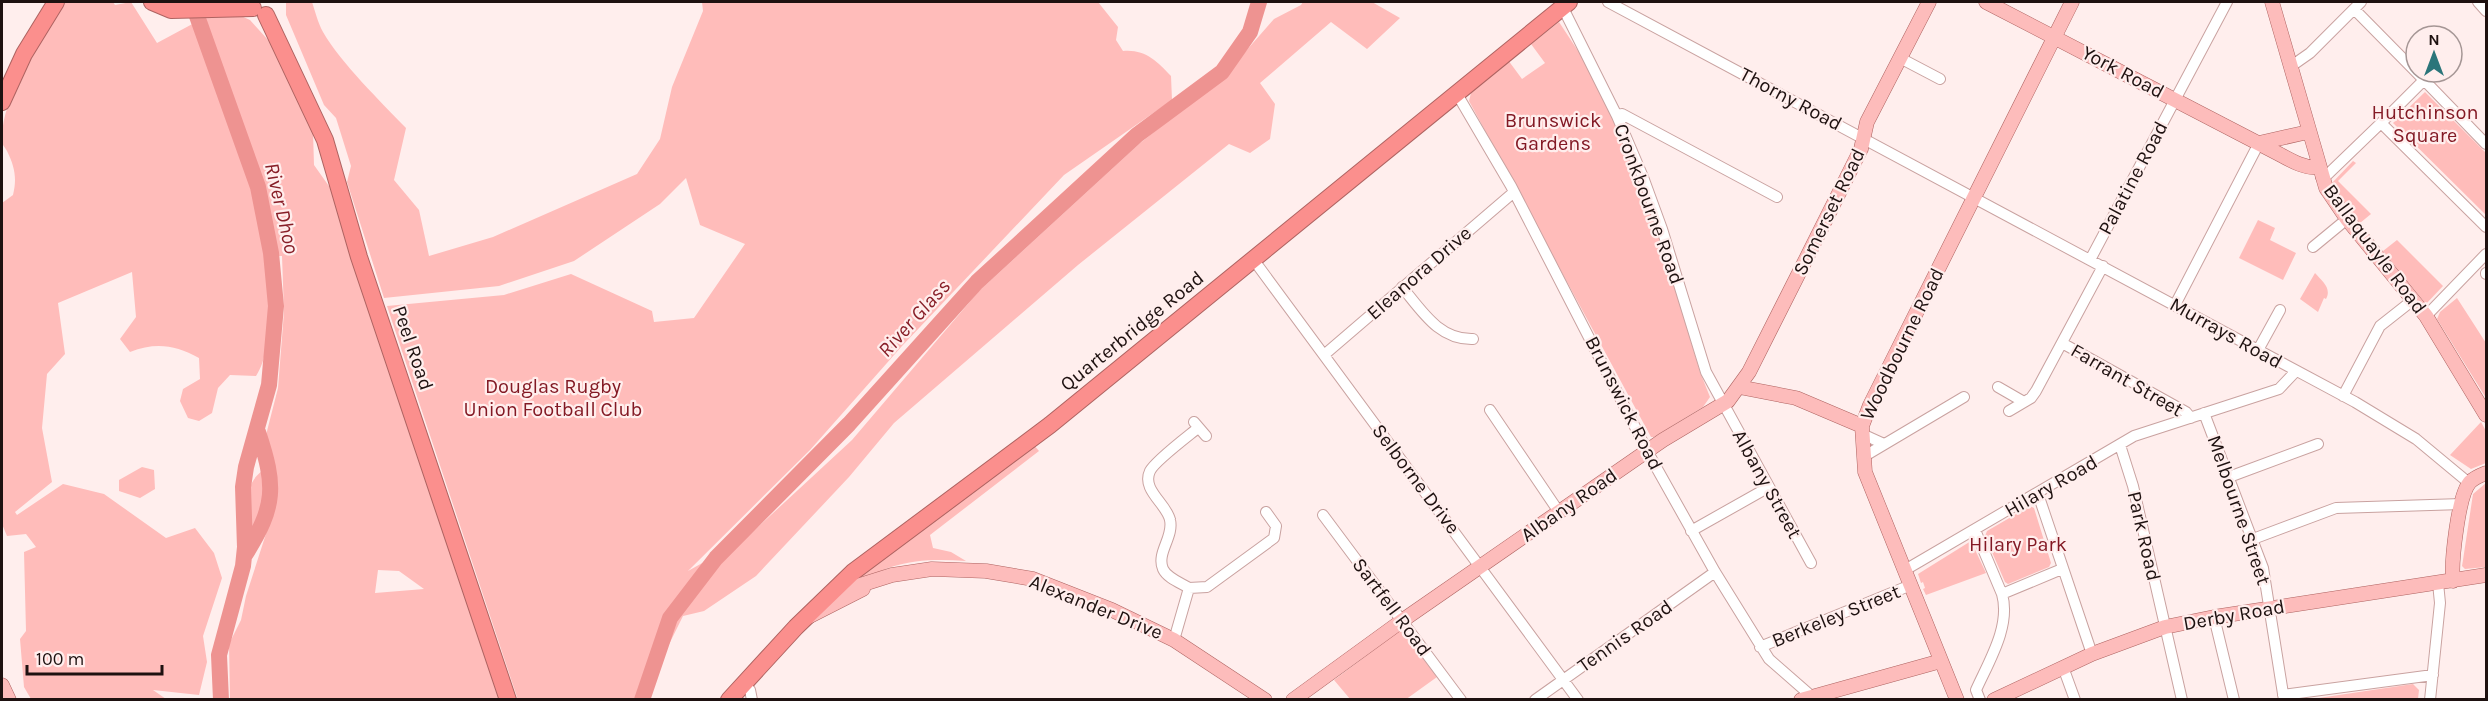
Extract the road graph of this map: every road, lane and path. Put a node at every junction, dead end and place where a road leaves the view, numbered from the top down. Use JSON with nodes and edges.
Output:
{"nodes":[{"id":1,"x":56,"y":2,"type":"edge"},
{"id":2,"x":152,"y":2,"type":"edge"},
{"id":3,"x":1608,"y":2,"type":"edge"},
{"id":4,"x":1929,"y":2,"type":"edge"},
{"id":5,"x":1986,"y":2,"type":"edge"},
{"id":6,"x":2072,"y":2,"type":"edge"},
{"id":7,"x":2227,"y":2,"type":"edge"},
{"id":8,"x":2272,"y":2,"type":"edge"},
{"id":9,"x":2478,"y":2,"type":"edge"},
{"id":10,"x":1566,"y":5,"type":"edge"},
{"id":11,"x":2358,"y":5,"type":"edge"},
{"id":12,"x":258,"y":7,"type":"edge"},
{"id":13,"x":2487,"y":10,"type":"edge"},
{"id":14,"x":2055,"y":36,"type":"junction"},
{"id":15,"x":2404,"y":57,"type":"edge"},
{"id":16,"x":1900,"y":58,"type":"junction"},
{"id":17,"x":2290,"y":67,"type":"junction"},
{"id":18,"x":1940,"y":79,"type":"dead end"},
{"id":19,"x":2420,"y":84,"type":"edge"},
{"id":20,"x":2428,"y":84,"type":"edge"},
{"id":21,"x":1457,"y":94,"type":"junction"},
{"id":22,"x":2175,"y":100,"type":"junction"},
{"id":23,"x":2,"y":102,"type":"edge"},
{"id":24,"x":1617,"y":116,"type":"junction"},
{"id":25,"x":2381,"y":123,"type":"junction"},
{"id":26,"x":2308,"y":132,"type":"junction"},
{"id":27,"x":1864,"y":138,"type":"junction"},
{"id":28,"x":2259,"y":143,"type":"junction"},
{"id":29,"x":2487,"y":144,"type":"edge"},
{"id":30,"x":2320,"y":172,"type":"junction"},
{"id":31,"x":1514,"y":192,"type":"junction"},
{"id":32,"x":1777,"y":197,"type":"dead end"},
{"id":33,"x":1974,"y":198,"type":"junction"},
{"id":34,"x":2346,"y":219,"type":"junction"},
{"id":35,"x":2487,"y":227,"type":"edge"},
{"id":36,"x":2313,"y":247,"type":"dead end"},
{"id":37,"x":2487,"y":254,"type":"edge"},
{"id":38,"x":1253,"y":259,"type":"junction"},
{"id":39,"x":2090,"y":260,"type":"junction"},
{"id":40,"x":2103,"y":266,"type":"junction"},
{"id":41,"x":1402,"y":288,"type":"junction"},
{"id":42,"x":2413,"y":300,"type":"junction"},
{"id":43,"x":2175,"y":305,"type":"junction"},
{"id":44,"x":2280,"y":310,"type":"dead end"},
{"id":45,"x":2426,"y":316,"type":"junction"},
{"id":46,"x":1473,"y":339,"type":"dead end"},
{"id":47,"x":2062,"y":343,"type":"junction"},
{"id":48,"x":2258,"y":350,"type":"junction"},
{"id":49,"x":1324,"y":355,"type":"junction"},
{"id":50,"x":2296,"y":371,"type":"junction"},
{"id":51,"x":1739,"y":387,"type":"junction"},
{"id":52,"x":1998,"y":387,"type":"dead end"},
{"id":53,"x":2343,"y":396,"type":"junction"},
{"id":54,"x":1964,"y":397,"type":"dead end"},
{"id":55,"x":2024,"y":402,"type":"junction"},
{"id":56,"x":1723,"y":405,"type":"junction"},
{"id":57,"x":1490,"y":410,"type":"dead end"},
{"id":58,"x":2009,"y":411,"type":"dead end"},
{"id":59,"x":2204,"y":413,"type":"junction"},
{"id":60,"x":2487,"y":415,"type":"edge"},
{"id":61,"x":2191,"y":418,"type":"junction"},
{"id":62,"x":1199,"y":428,"type":"dead end"},
{"id":63,"x":1862,"y":430,"type":"junction"},
{"id":64,"x":1884,"y":444,"type":"junction"},
{"id":65,"x":2318,"y":444,"type":"dead end"},
{"id":66,"x":2120,"y":445,"type":"junction"},
{"id":67,"x":1648,"y":450,"type":"junction"},
{"id":68,"x":1863,"y":457,"type":"junction"},
{"id":69,"x":2487,"y":472,"type":"edge"},
{"id":70,"x":2229,"y":477,"type":"junction"},
{"id":71,"x":2469,"y":483,"type":"junction"},
{"id":72,"x":1768,"y":487,"type":"junction"},
{"id":73,"x":2038,"y":494,"type":"junction"},
{"id":74,"x":2462,"y":504,"type":"junction"},
{"id":75,"x":1266,"y":512,"type":"dead end"},
{"id":76,"x":1559,"y":512,"type":"junction"},
{"id":77,"x":1323,"y":515,"type":"dead end"},
{"id":78,"x":1975,"y":530,"type":"junction"},
{"id":79,"x":1691,"y":531,"type":"junction"},
{"id":80,"x":2253,"y":539,"type":"junction"},
{"id":81,"x":1811,"y":563,"type":"dead end"},
{"id":82,"x":1481,"y":566,"type":"junction"},
{"id":83,"x":2062,"y":569,"type":"junction"},
{"id":84,"x":1905,"y":570,"type":"junction"},
{"id":85,"x":1715,"y":572,"type":"junction"},
{"id":86,"x":2487,"y":575,"type":"edge"},
{"id":87,"x":2453,"y":580,"type":"junction"},
{"id":88,"x":875,"y":582,"type":"junction"},
{"id":89,"x":2439,"y":583,"type":"junction"},
{"id":90,"x":1911,"y":585,"type":"junction"},
{"id":91,"x":1189,"y":588,"type":"junction"},
{"id":92,"x":2002,"y":594,"type":"junction"},
{"id":93,"x":828,"y":597,"type":"junction"},
{"id":94,"x":2271,"y":608,"type":"junction"},
{"id":95,"x":2214,"y":617,"type":"junction"},
{"id":96,"x":805,"y":619,"type":"junction"},
{"id":97,"x":1403,"y":620,"type":"junction"},
{"id":98,"x":2165,"y":627,"type":"junction"},
{"id":99,"x":1174,"y":639,"type":"junction"},
{"id":100,"x":1760,"y":647,"type":"junction"},
{"id":101,"x":2092,"y":654,"type":"junction"},
{"id":102,"x":1941,"y":661,"type":"junction"},
{"id":103,"x":2063,"y":667,"type":"junction"},
{"id":104,"x":2433,"y":675,"type":"junction"},
{"id":105,"x":1563,"y":679,"type":"junction"},
{"id":106,"x":744,"y":684,"type":"junction"},
{"id":107,"x":2,"y":686,"type":"edge"},
{"id":108,"x":2283,"y":697,"type":"edge"},
{"id":109,"x":1806,"y":698,"type":"edge"},
{"id":110,"x":9,"y":699,"type":"edge"},
{"id":111,"x":508,"y":699,"type":"edge"},
{"id":112,"x":729,"y":699,"type":"edge"},
{"id":113,"x":752,"y":699,"type":"edge"},
{"id":114,"x":1265,"y":699,"type":"edge"},
{"id":115,"x":1293,"y":699,"type":"edge"},
{"id":116,"x":1461,"y":699,"type":"edge"},
{"id":117,"x":1535,"y":699,"type":"edge"},
{"id":118,"x":1578,"y":699,"type":"edge"},
{"id":119,"x":1957,"y":699,"type":"edge"},
{"id":120,"x":1980,"y":699,"type":"edge"},
{"id":121,"x":1994,"y":699,"type":"edge"},
{"id":122,"x":2075,"y":699,"type":"edge"},
{"id":123,"x":2182,"y":699,"type":"edge"},
{"id":124,"x":2234,"y":699,"type":"edge"},
{"id":125,"x":2430,"y":699,"type":"edge"}],
"edges":[{"from":1,"to":23,"type":"highway"},
{"from":2,"to":12,"type":"highway"},
{"from":3,"to":27,"type":"street","name":"Thorny Road"},
{"from":4,"to":16,"type":"main road","name":"Somerset Road"},
{"from":5,"to":14,"type":"main road","name":"York Road"},
{"from":6,"to":14,"type":"main road","name":"Woodbourne Road"},
{"from":7,"to":22,"type":"street","name":"Palatine Road"},
{"from":8,"to":17,"type":"main road","name":"Ballaquayle Road"},
{"from":9,"to":13,"type":"street"},
{"from":10,"to":21,"type":"highway","name":"Quarterbridge Road"},
{"from":10,"to":24,"type":"street","name":"Cronkbourne Road"},
{"from":11,"to":15,"type":"street"},
{"from":11,"to":17,"type":"street"},
{"from":12,"to":111,"type":"highway","name":"Peel Road"},
{"from":14,"to":22,"type":"main road","name":"York Road"},
{"from":14,"to":33,"type":"main road","name":"Woodbourne Road"},
{"from":16,"to":18,"type":"street"},
{"from":16,"to":27,"type":"main road","name":"Somerset Road"},
{"from":17,"to":26,"type":"main road","name":"Ballaquayle Road"},
{"from":19,"to":25,"type":"street"},
{"from":20,"to":29,"type":"street"},
{"from":21,"to":31,"type":"street","name":"Brunswick Road"},
{"from":21,"to":38,"type":"highway","name":"Quarterbridge Road"},
{"from":22,"to":28,"type":"main road","name":"York Road"},
{"from":22,"to":39,"type":"street","name":"Palatine Road"},
{"from":24,"to":32,"type":"street"},
{"from":24,"to":56,"type":"street","name":"Cronkbourne Road"},
{"from":25,"to":30,"type":"street"},
{"from":25,"to":35,"type":"street"},
{"from":26,"to":28,"type":"main road"},
{"from":26,"to":30,"type":"main road","name":"Ballaquayle Road"},
{"from":27,"to":33,"type":"street","name":"Thorny Road"},
{"from":27,"to":51,"type":"main road","name":"Somerset Road"},
{"from":28,"to":30,"type":"main road","name":"York Road"},
{"from":28,"to":43,"type":"street"},
{"from":30,"to":34,"type":"main road","name":"Ballaquayle Road"},
{"from":31,"to":41,"type":"street","name":"Eleanora Drive"},
{"from":31,"to":67,"type":"street","name":"Brunswick Road"},
{"from":33,"to":39,"type":"street","name":"Murrays Road"},
{"from":33,"to":63,"type":"main road","name":"Woodbourne Road"},
{"from":34,"to":36,"type":"street"},
{"from":34,"to":42,"type":"main road","name":"Ballaquayle Road"},
{"from":37,"to":45,"type":"street"},
{"from":38,"to":49,"type":"street","name":"Selborne Drive"},
{"from":38,"to":93,"type":"highway","name":"Quarterbridge Road"},
{"from":39,"to":40,"type":"street","name":"Murrays Road"},
{"from":40,"to":43,"type":"street","name":"Murrays Road"},
{"from":40,"to":47,"type":"street"},
{"from":41,"to":46,"type":"street"},
{"from":41,"to":49,"type":"street","name":"Eleanora Drive"},
{"from":42,"to":45,"type":"main road","name":"Ballaquayle Road"},
{"from":42,"to":53,"type":"street"},
{"from":43,"to":48,"type":"street","name":"Murrays Road"},
{"from":44,"to":48,"type":"street"},
{"from":45,"to":60,"type":"main road","name":"Ballaquayle Road"},
{"from":47,"to":55,"type":"street"},
{"from":47,"to":61,"type":"street","name":"Farrant Street"},
{"from":48,"to":50,"type":"street","name":"Murrays Road"},
{"from":49,"to":82,"type":"street","name":"Selborne Drive"},
{"from":50,"to":53,"type":"street","name":"Murrays Road"},
{"from":50,"to":59,"type":"street","name":"Hilary Road"},
{"from":51,"to":56,"type":"main road","name":"Albany Road"},
{"from":51,"to":63,"type":"main road"},
{"from":52,"to":55,"type":"street"},
{"from":53,"to":71,"type":"street","name":"Murrays Road"},
{"from":54,"to":64,"type":"street"},
{"from":55,"to":58,"type":"street"},
{"from":56,"to":67,"type":"main road","name":"Albany Road"},
{"from":56,"to":72,"type":"street","name":"Albany Street"},
{"from":57,"to":76,"type":"street"},
{"from":59,"to":61,"type":"street","name":"Hilary Road"},
{"from":59,"to":70,"type":"street","name":"Melbourne Street"},
{"from":61,"to":66,"type":"street","name":"Hilary Road"},
{"from":62,"to":91,"type":"street"},
{"from":63,"to":64,"type":"street"},
{"from":63,"to":68,"type":"main road","name":"Woodbourne Road"},
{"from":64,"to":68,"type":"street"},
{"from":65,"to":70,"type":"street"},
{"from":66,"to":73,"type":"street","name":"Hilary Road"},
{"from":66,"to":98,"type":"street","name":"Park Road"},
{"from":67,"to":76,"type":"main road","name":"Albany Road"},
{"from":67,"to":79,"type":"street","name":"Brunswick Road"},
{"from":68,"to":84,"type":"main road","name":"Woodbourne Road"},
{"from":69,"to":71,"type":"main road"},
{"from":70,"to":80,"type":"street","name":"Melbourne Street"},
{"from":71,"to":74,"type":"main road"},
{"from":72,"to":79,"type":"street"},
{"from":72,"to":81,"type":"street","name":"Albany Street"},
{"from":73,"to":78,"type":"street","name":"Hilary Road"},
{"from":73,"to":83,"type":"street"},
{"from":74,"to":80,"type":"street"},
{"from":74,"to":87,"type":"main road"},
{"from":75,"to":91,"type":"street"},
{"from":76,"to":82,"type":"main road","name":"Albany Road"},
{"from":77,"to":97,"type":"street","name":"Sartfell Road"},
{"from":78,"to":84,"type":"street","name":"Hilary Road"},
{"from":78,"to":92,"type":"street"},
{"from":79,"to":85,"type":"street","name":"Brunswick Road"},
{"from":80,"to":94,"type":"street","name":"Melbourne Street"},
{"from":82,"to":97,"type":"main road","name":"Albany Road"},
{"from":82,"to":105,"type":"street","name":"Selborne Drive"},
{"from":83,"to":92,"type":"street"},
{"from":83,"to":101,"type":"street"},
{"from":84,"to":90,"type":"main road","name":"Woodbourne Road"},
{"from":85,"to":100,"type":"street","name":"Brunswick Road"},
{"from":85,"to":105,"type":"street","name":"Tennis Road"},
{"from":86,"to":87,"type":"main road","name":"Derby Road"},
{"from":87,"to":89,"type":"main road","name":"Derby Road"},
{"from":88,"to":93,"type":"main road","name":"Alexander Drive"},
{"from":88,"to":96,"type":"main road","name":"Alexander Drive"},
{"from":88,"to":99,"type":"main road","name":"Alexander Drive"},
{"from":89,"to":94,"type":"main road","name":"Derby Road"},
{"from":89,"to":104,"type":"street"},
{"from":90,"to":100,"type":"street","name":"Berkeley Street"},
{"from":90,"to":102,"type":"main road","name":"Woodbourne Road"},
{"from":91,"to":99,"type":"street"},
{"from":92,"to":120,"type":"street"},
{"from":93,"to":96,"type":"highway","name":"Quarterbridge Road"},
{"from":94,"to":95,"type":"main road","name":"Derby Road"},
{"from":94,"to":108,"type":"street","name":"Melbourne Street"},
{"from":95,"to":98,"type":"main road","name":"Derby Road"},
{"from":95,"to":124,"type":"street"},
{"from":96,"to":106,"type":"highway","name":"Quarterbridge Road"},
{"from":97,"to":115,"type":"main road","name":"Albany Road"},
{"from":97,"to":116,"type":"street","name":"Sartfell Road"},
{"from":98,"to":101,"type":"main road","name":"Derby Road"},
{"from":98,"to":123,"type":"street","name":"Park Road"},
{"from":99,"to":114,"type":"main road","name":"Alexander Drive"},
{"from":100,"to":109,"type":"street","name":"Brunswick Road"},
{"from":101,"to":103,"type":"main road","name":"Derby Road"},
{"from":102,"to":109,"type":"main road"},
{"from":102,"to":119,"type":"main road","name":"Woodbourne Road"},
{"from":103,"to":121,"type":"main road","name":"Derby Road"},
{"from":103,"to":122,"type":"street"},
{"from":104,"to":108,"type":"street"},
{"from":104,"to":125,"type":"street"},
{"from":105,"to":117,"type":"street","name":"Tennis Road"},
{"from":105,"to":118,"type":"street","name":"Selborne Drive"},
{"from":106,"to":112,"type":"highway","name":"Quarterbridge Road"},
{"from":106,"to":113,"type":"street"},
{"from":107,"to":110,"type":"main road"}]}
